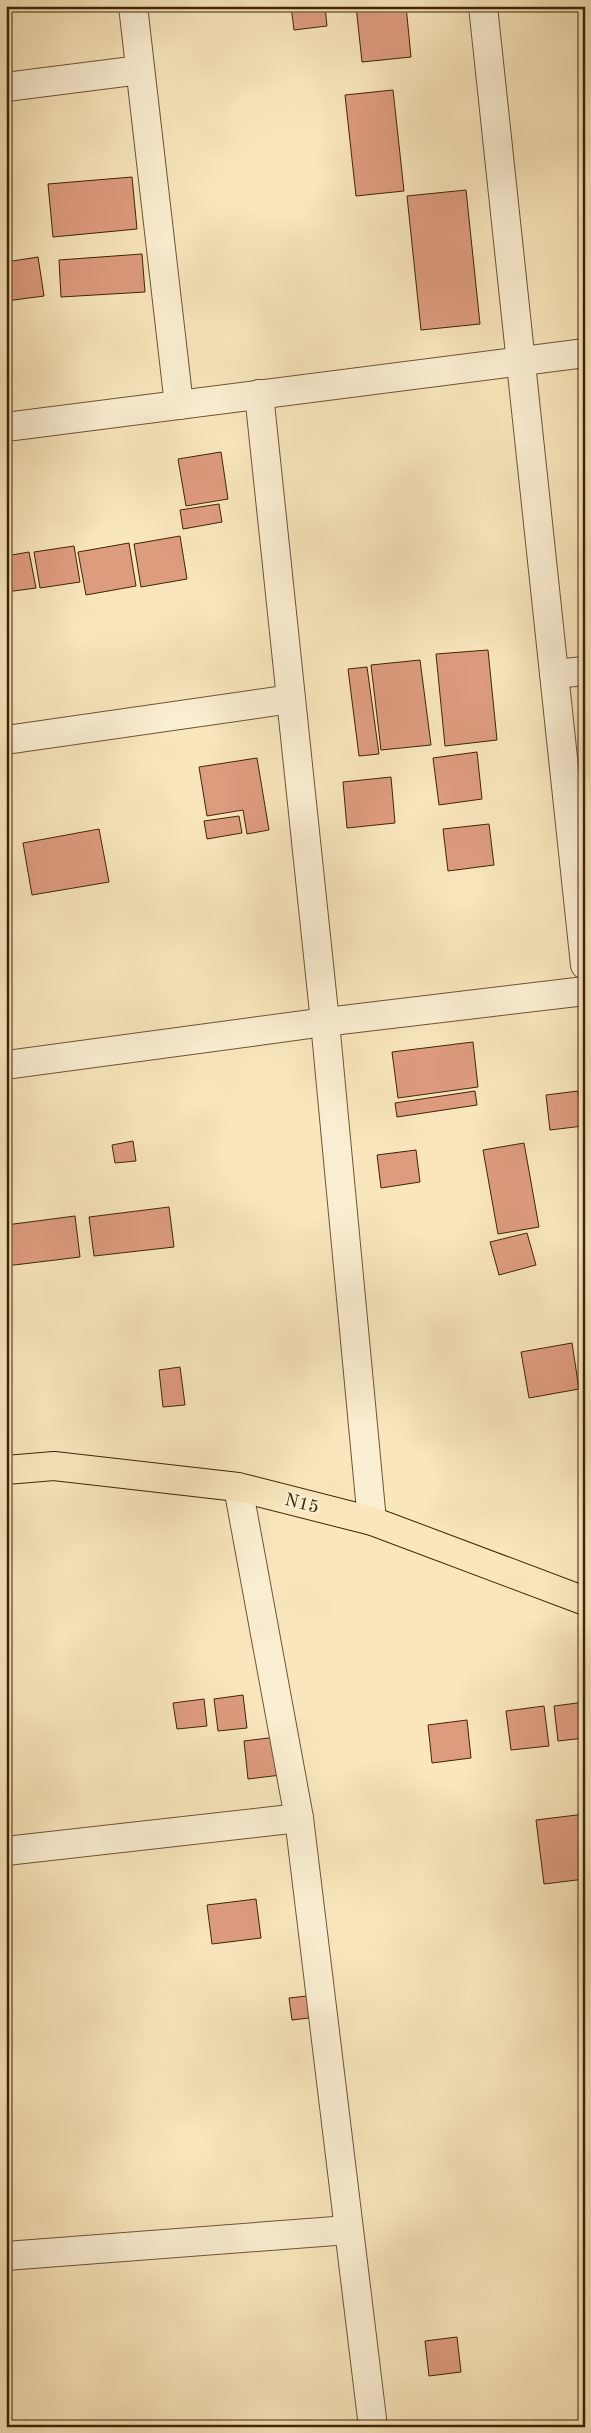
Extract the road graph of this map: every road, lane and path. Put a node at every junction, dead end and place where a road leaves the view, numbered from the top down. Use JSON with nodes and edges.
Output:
{"nodes":[{"id":1,"x":133,"y":6,"type":"edge"},
{"id":2,"x":483,"y":6,"type":"edge"},
{"id":3,"x":140,"y":70,"type":"junction"},
{"id":4,"x":6,"y":87,"type":"edge"},
{"id":5,"x":585,"y":352,"type":"edge"},
{"id":6,"x":522,"y":360,"type":"junction"},
{"id":7,"x":259,"y":394,"type":"junction"},
{"id":8,"x":178,"y":405,"type":"junction"},
{"id":9,"x":6,"y":427,"type":"edge"},
{"id":10,"x":585,"y":670,"type":"edge"},
{"id":11,"x":554,"y":674,"type":"junction"},
{"id":12,"x":291,"y":699,"type":"junction"},
{"id":13,"x":6,"y":740,"type":"edge"},
{"id":14,"x":585,"y":965,"type":"edge"},
{"id":15,"x":585,"y":991,"type":"edge"},
{"id":16,"x":325,"y":1022,"type":"junction"},
{"id":17,"x":6,"y":1065,"type":"edge"},
{"id":18,"x":6,"y":1470,"type":"edge"},
{"id":19,"x":238,"y":1487,"type":"junction"},
{"id":20,"x":372,"y":1520,"type":"junction"},
{"id":21,"x":585,"y":1601,"type":"edge"},
{"id":22,"x":299,"y":1818,"type":"junction"},
{"id":23,"x":6,"y":1851,"type":"edge"},
{"id":24,"x":348,"y":2230,"type":"junction"},
{"id":25,"x":6,"y":2256,"type":"edge"},
{"id":26,"x":374,"y":2427,"type":"edge"}],
"edges":[{"from":1,"to":3,"type":"street"},
{"from":2,"to":6,"type":"street"},
{"from":3,"to":4,"type":"street"},
{"from":3,"to":8,"type":"street"},
{"from":5,"to":6,"type":"street"},
{"from":6,"to":7,"type":"street"},
{"from":6,"to":11,"type":"street"},
{"from":7,"to":8,"type":"street"},
{"from":7,"to":12,"type":"street"},
{"from":8,"to":9,"type":"street"},
{"from":10,"to":11,"type":"street"},
{"from":11,"to":14,"type":"street"},
{"from":12,"to":13,"type":"street"},
{"from":12,"to":16,"type":"street"},
{"from":15,"to":16,"type":"street"},
{"from":16,"to":17,"type":"street"},
{"from":16,"to":20,"type":"street"},
{"from":18,"to":19,"type":"main road","name":"N15"},
{"from":19,"to":20,"type":"main road","name":"N15"},
{"from":19,"to":22,"type":"street"},
{"from":20,"to":21,"type":"main road","name":"N15"},
{"from":22,"to":23,"type":"street"},
{"from":22,"to":24,"type":"street"},
{"from":24,"to":25,"type":"street"},
{"from":24,"to":26,"type":"street"}]}
